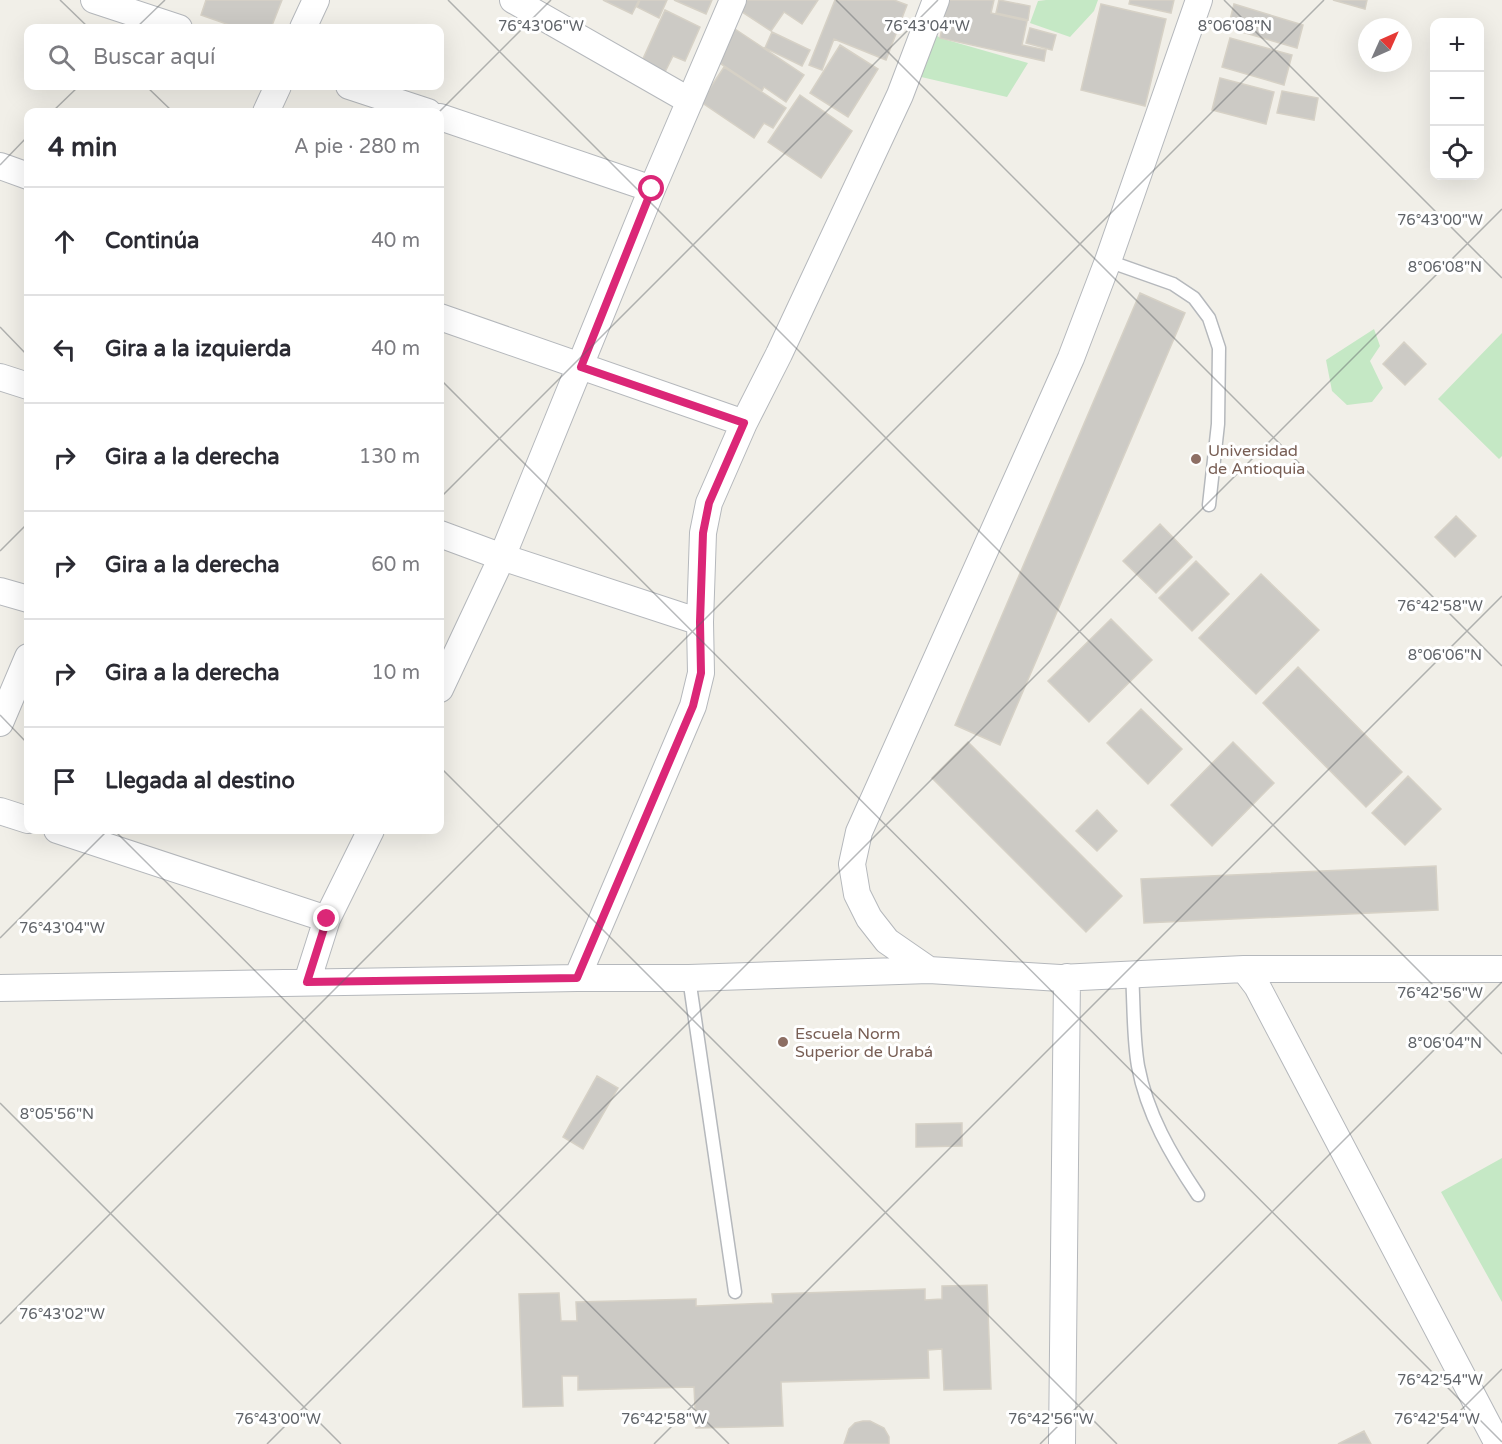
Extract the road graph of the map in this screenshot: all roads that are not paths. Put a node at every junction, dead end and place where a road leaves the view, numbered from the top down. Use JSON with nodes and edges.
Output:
{"nodes":[{"id":1,"x":94,"y":0,"type":"edge"},
{"id":2,"x":316,"y":0,"type":"edge"},
{"id":3,"x":513,"y":0,"type":"edge"},
{"id":4,"x":733,"y":0,"type":"edge"},
{"id":5,"x":936,"y":0,"type":"edge"},
{"id":6,"x":1199,"y":0,"type":"edge"},
{"id":7,"x":167,"y":24,"type":"edge"},
{"id":8,"x":305,"y":24,"type":"edge"},
{"id":9,"x":276,"y":90,"type":"edge"},
{"id":10,"x":361,"y":90,"type":"edge"},
{"id":11,"x":690,"y":101,"type":"junction"},
{"id":12,"x":268,"y":108,"type":"edge"},
{"id":13,"x":416,"y":108,"type":"edge"},
{"id":14,"x":444,"y":118,"type":"edge"},
{"id":15,"x":0,"y":166,"type":"edge"},
{"id":16,"x":24,"y":175,"type":"edge"},
{"id":17,"x":652,"y":189,"type":"junction"},
{"id":18,"x":1108,"y":261,"type":"junction"},
{"id":19,"x":444,"y":318,"type":"edge"},
{"id":20,"x":581,"y":367,"type":"junction"},
{"id":21,"x":0,"y":377,"type":"edge"},
{"id":22,"x":24,"y":385,"type":"edge"},
{"id":23,"x":744,"y":423,"type":"junction"},
{"id":24,"x":1209,"y":505,"type":"dead end"},
{"id":25,"x":444,"y":535,"type":"edge"},
{"id":26,"x":502,"y":557,"type":"junction"},
{"id":27,"x":0,"y":591,"type":"edge"},
{"id":28,"x":24,"y":598,"type":"edge"},
{"id":29,"x":700,"y":622,"type":"junction"},
{"id":30,"x":24,"y":666,"type":"edge"},
{"id":31,"x":444,"y":680,"type":"edge"},
{"id":32,"x":0,"y":723,"type":"edge"},
{"id":33,"x":0,"y":811,"type":"edge"},
{"id":34,"x":24,"y":819,"type":"edge"},
{"id":35,"x":69,"y":834,"type":"edge"},
{"id":36,"x":369,"y":834,"type":"edge"},
{"id":37,"x":327,"y":919,"type":"junction"},
{"id":38,"x":1245,"y":969,"type":"junction"},
{"id":39,"x":1502,"y":969,"type":"edge"},
{"id":40,"x":929,"y":970,"type":"junction"},
{"id":41,"x":1132,"y":974,"type":"junction"},
{"id":42,"x":1067,"y":977,"type":"junction"},
{"id":43,"x":577,"y":978,"type":"junction"},
{"id":44,"x":689,"y":978,"type":"junction"},
{"id":45,"x":307,"y":982,"type":"junction"},
{"id":46,"x":0,"y":988,"type":"edge"},
{"id":47,"x":1198,"y":1195,"type":"dead end"},
{"id":48,"x":735,"y":1292,"type":"dead end"},
{"id":49,"x":1062,"y":1444,"type":"edge"},
{"id":50,"x":1498,"y":1444,"type":"edge"}],
"edges":[{"from":1,"to":7,"type":"street"},
{"from":2,"to":8,"type":"street"},
{"from":3,"to":11,"type":"street"},
{"from":4,"to":11,"type":"street"},
{"from":5,"to":23,"type":"street"},
{"from":6,"to":18,"type":"street"},
{"from":9,"to":12,"type":"street"},
{"from":10,"to":13,"type":"street"},
{"from":11,"to":17,"type":"street"},
{"from":14,"to":17,"type":"street"},
{"from":15,"to":16,"type":"street"},
{"from":17,"to":20,"type":"street"},
{"from":18,"to":24,"type":"lane"},
{"from":18,"to":40,"type":"street"},
{"from":19,"to":20,"type":"street"},
{"from":20,"to":23,"type":"street"},
{"from":20,"to":26,"type":"street"},
{"from":21,"to":22,"type":"street"},
{"from":23,"to":29,"type":"street"},
{"from":25,"to":26,"type":"street"},
{"from":26,"to":29,"type":"street"},
{"from":26,"to":31,"type":"street"},
{"from":27,"to":28,"type":"street"},
{"from":29,"to":43,"type":"street"},
{"from":30,"to":32,"type":"street"},
{"from":33,"to":34,"type":"street"},
{"from":35,"to":37,"type":"street"},
{"from":36,"to":37,"type":"street"},
{"from":37,"to":45,"type":"street"},
{"from":38,"to":39,"type":"street"},
{"from":38,"to":41,"type":"street"},
{"from":38,"to":50,"type":"street"},
{"from":40,"to":42,"type":"street"},
{"from":40,"to":44,"type":"street"},
{"from":41,"to":42,"type":"street"},
{"from":41,"to":47,"type":"lane"},
{"from":42,"to":49,"type":"street"},
{"from":43,"to":44,"type":"street"},
{"from":43,"to":45,"type":"street"},
{"from":44,"to":48,"type":"lane"},
{"from":45,"to":46,"type":"street"}]}
